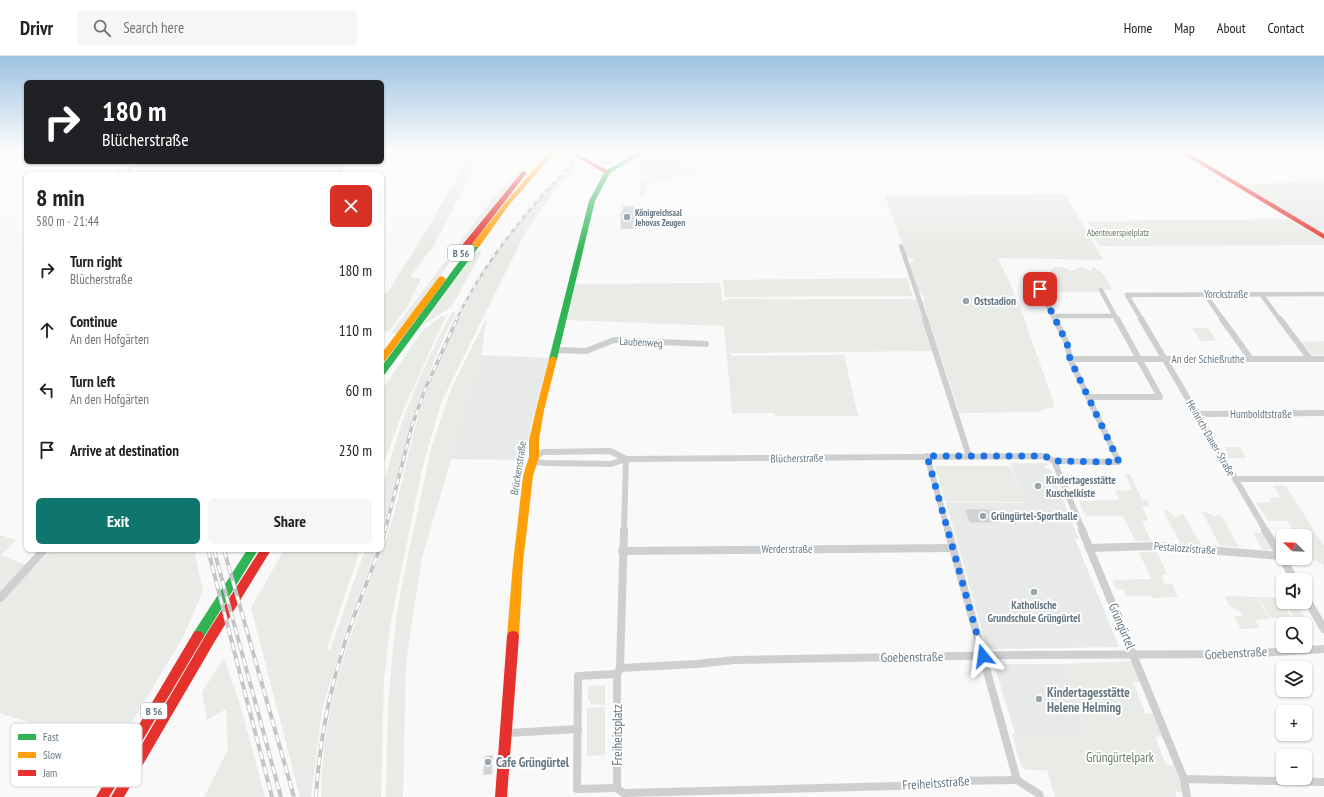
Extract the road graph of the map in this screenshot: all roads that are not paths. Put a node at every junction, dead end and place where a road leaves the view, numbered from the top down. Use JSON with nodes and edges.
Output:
{"nodes":[{"id":1,"x":514,"y":186,"type":"edge"},
{"id":2,"x":523,"y":186,"type":"edge"},
{"id":3,"x":599,"y":186,"type":"edge"},
{"id":4,"x":1238,"y":186,"type":"edge"},
{"id":5,"x":1324,"y":237,"type":"edge"},
{"id":6,"x":901,"y":246,"type":"dead end"},
{"id":7,"x":1040,"y":289,"type":"dead end"},
{"id":8,"x":1101,"y":290,"type":"dead end"},
{"id":9,"x":1205,"y":294,"type":"junction"},
{"id":10,"x":1261,"y":294,"type":"junction"},
{"id":11,"x":1324,"y":294,"type":"edge"},
{"id":12,"x":1127,"y":295,"type":"joint"},
{"id":13,"x":1054,"y":316,"type":"junction"},
{"id":14,"x":1115,"y":316,"type":"junction"},
{"id":15,"x":706,"y":344,"type":"dead end"},
{"id":16,"x":555,"y":350,"type":"junction"},
{"id":17,"x":384,"y":356,"type":"edge"},
{"id":18,"x":1070,"y":359,"type":"junction"},
{"id":19,"x":1140,"y":359,"type":"junction"},
{"id":20,"x":1251,"y":359,"type":"junction"},
{"id":21,"x":1310,"y":359,"type":"junction"},
{"id":22,"x":1324,"y":359,"type":"edge"},
{"id":23,"x":1166,"y":360,"type":"junction"},
{"id":24,"x":384,"y":369,"type":"edge"},
{"id":25,"x":1089,"y":397,"type":"junction"},
{"id":26,"x":1324,"y":413,"type":"edge"},
{"id":27,"x":1198,"y":414,"type":"junction"},
{"id":28,"x":927,"y":456,"type":"junction"},
{"id":29,"x":969,"y":456,"type":"junction"},
{"id":30,"x":534,"y":457,"type":"junction"},
{"id":31,"x":626,"y":458,"type":"junction"},
{"id":32,"x":1052,"y":459,"type":"junction"},
{"id":33,"x":1235,"y":479,"type":"junction"},
{"id":34,"x":1324,"y":479,"type":"edge"},
{"id":35,"x":952,"y":548,"type":"junction"},
{"id":36,"x":1089,"y":548,"type":"junction"},
{"id":37,"x":1276,"y":548,"type":"edge"},
{"id":38,"x":622,"y":550,"type":"junction"},
{"id":39,"x":42,"y":552,"type":"edge"},
{"id":40,"x":252,"y":552,"type":"edge"},
{"id":41,"x":265,"y":552,"type":"edge"},
{"id":42,"x":1276,"y":556,"type":"edge"},
{"id":43,"x":0,"y":598,"type":"edge"},
{"id":44,"x":1312,"y":608,"type":"edge"},
{"id":45,"x":1324,"y":629,"type":"edge"},
{"id":46,"x":1324,"y":649,"type":"edge"},
{"id":47,"x":1134,"y":654,"type":"junction"},
{"id":48,"x":983,"y":656,"type":"junction"},
{"id":49,"x":618,"y":671,"type":"junction"},
{"id":50,"x":578,"y":729,"type":"junction"},
{"id":51,"x":142,"y":730,"type":"edge"},
{"id":52,"x":506,"y":733,"type":"junction"},
{"id":53,"x":142,"y":754,"type":"edge"},
{"id":54,"x":1184,"y":779,"type":"junction"},
{"id":55,"x":1018,"y":780,"type":"junction"},
{"id":56,"x":1324,"y":782,"type":"edge"},
{"id":57,"x":108,"y":787,"type":"edge"},
{"id":58,"x":123,"y":787,"type":"edge"},
{"id":59,"x":617,"y":788,"type":"junction"},
{"id":60,"x":102,"y":797,"type":"edge"},
{"id":61,"x":117,"y":797,"type":"edge"},
{"id":62,"x":501,"y":797,"type":"edge"},
{"id":63,"x":1040,"y":797,"type":"edge"},
{"id":64,"x":1187,"y":797,"type":"edge"}],
"edges":[{"from":1,"to":17,"type":"main road","number":"B 56"},
{"from":2,"to":24,"type":"main road","number":"B 56"},
{"from":3,"to":16,"type":"main road","name":"Brückenstraße"},
{"from":4,"to":5,"type":"main road"},
{"from":6,"to":29,"type":"street"},
{"from":7,"to":13,"type":"street"},
{"from":8,"to":14,"type":"street"},
{"from":9,"to":10,"type":"street","name":"Yorckstraße"},
{"from":9,"to":12,"type":"street","name":"Yorckstraße"},
{"from":9,"to":20,"type":"street","name":"An der Schießruthe"},
{"from":10,"to":11,"type":"street","name":"Yorckstraße"},
{"from":10,"to":21,"type":"street"},
{"from":12,"to":23,"type":"street","name":"Heinrich-Dauer-Straße"},
{"from":13,"to":14,"type":"street"},
{"from":13,"to":18,"type":"street"},
{"from":14,"to":19,"type":"street"},
{"from":15,"to":16,"type":"street","name":"Laubenweg"},
{"from":16,"to":30,"type":"main road","name":"Brückenstraße"},
{"from":18,"to":19,"type":"street","name":"An der Schießruthe"},
{"from":18,"to":25,"type":"street"},
{"from":19,"to":23,"type":"street","name":"An der Schießruthe"},
{"from":19,"to":25,"type":"street"},
{"from":20,"to":21,"type":"street","name":"An der Schießruthe"},
{"from":20,"to":23,"type":"street","name":"An der Schießruthe"},
{"from":21,"to":22,"type":"street","name":"An der Schießruthe"},
{"from":23,"to":27,"type":"street","name":"Heinrich-Dauer-Straße"},
{"from":25,"to":32,"type":"street","name":"Blücherstraße"},
{"from":26,"to":27,"type":"street","name":"Humboldtstraße"},
{"from":27,"to":33,"type":"street","name":"Heinrich-Dauer-Straße"},
{"from":28,"to":29,"type":"street","name":"Blücherstraße"},
{"from":28,"to":31,"type":"street","name":"Blücherstraße"},
{"from":28,"to":35,"type":"street"},
{"from":29,"to":32,"type":"street","name":"Blücherstraße"},
{"from":30,"to":31,"type":"street","name":"Blücherstraße"},
{"from":30,"to":31,"type":"street","name":"Blücherstraße"},
{"from":30,"to":52,"type":"main road","name":"Brückenstraße"},
{"from":31,"to":38,"type":"street"},
{"from":32,"to":36,"type":"street","name":"Grüngürtel"},
{"from":33,"to":34,"type":"street"},
{"from":33,"to":37,"type":"street","name":"Heinrich-Dauer-Straße"},
{"from":35,"to":38,"type":"street","name":"Werderstraße"},
{"from":35,"to":48,"type":"street"},
{"from":36,"to":42,"type":"street","name":"Pestalozzistraße"},
{"from":36,"to":47,"type":"street","name":"Grüngürtel"},
{"from":38,"to":49,"type":"street"},
{"from":39,"to":43,"type":"street"},
{"from":40,"to":51,"type":"main road","number":"B 56"},
{"from":41,"to":53,"type":"main road","number":"B 56"},
{"from":44,"to":45,"type":"street"},
{"from":46,"to":47,"type":"street","name":"Goebenstraße"},
{"from":47,"to":48,"type":"street","name":"Goebenstraße"},
{"from":47,"to":54,"type":"street","name":"Grüngürtel"},
{"from":48,"to":49,"type":"street","name":"Goebenstraße"},
{"from":48,"to":55,"type":"street"},
{"from":49,"to":50,"type":"street"},
{"from":49,"to":59,"type":"street","name":"Freiheitsplatz"},
{"from":50,"to":52,"type":"street"},
{"from":50,"to":59,"type":"street"},
{"from":52,"to":62,"type":"main road","name":"Brückenstraße"},
{"from":54,"to":56,"type":"street"},
{"from":54,"to":64,"type":"street","name":"Grüngürtel"},
{"from":55,"to":59,"type":"street","name":"Freiheitsstraße"},
{"from":55,"to":63,"type":"street"},
{"from":57,"to":60,"type":"main road","number":"B 56"},
{"from":58,"to":61,"type":"main road","number":"B 56"}]}
